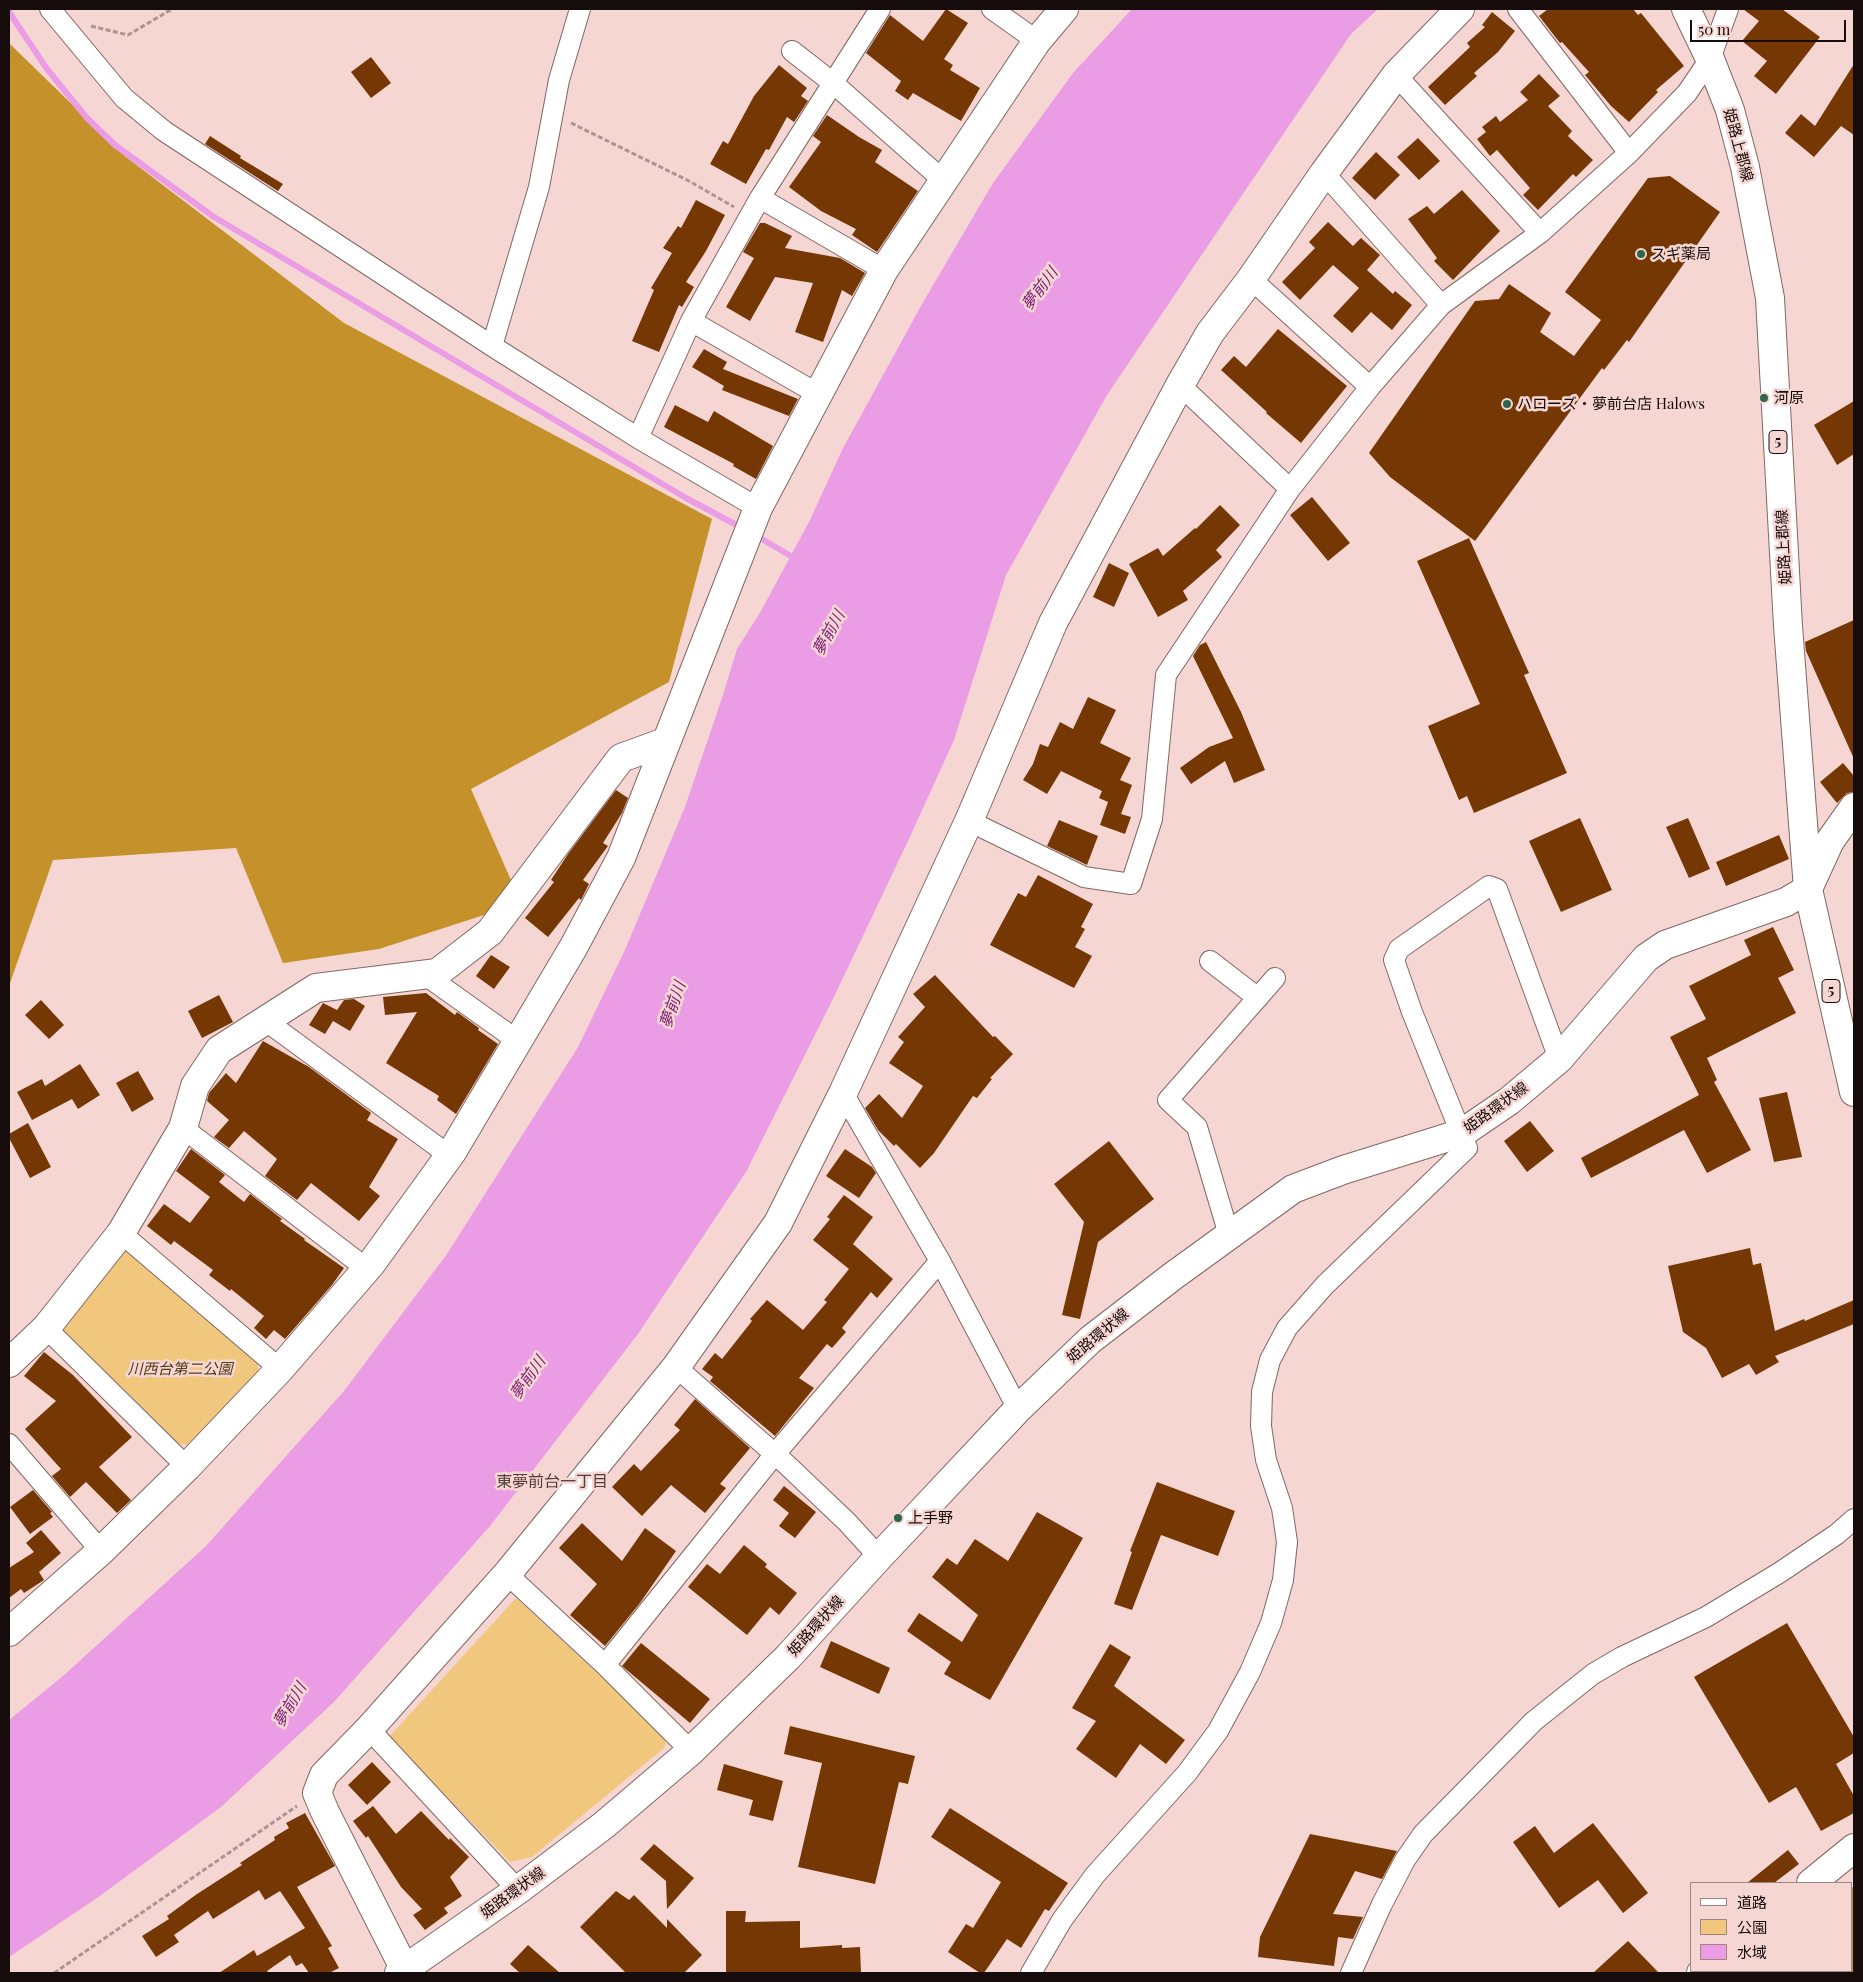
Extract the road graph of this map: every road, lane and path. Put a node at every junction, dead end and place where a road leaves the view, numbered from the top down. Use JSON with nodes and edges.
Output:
{"nodes":[{"id":1,"x":172,"y":9,"type":"edge"},
{"id":2,"x":580,"y":9,"type":"edge"},
{"id":3,"x":880,"y":9,"type":"edge"},
{"id":4,"x":992,"y":9,"type":"edge"},
{"id":5,"x":1064,"y":9,"type":"edge"},
{"id":6,"x":1460,"y":9,"type":"edge"},
{"id":7,"x":1518,"y":9,"type":"edge"},
{"id":8,"x":1686,"y":9,"type":"edge"},
{"id":9,"x":1728,"y":9,"type":"edge"},
{"id":10,"x":54,"y":13,"type":"edge"},
{"id":11,"x":1037,"y":41,"type":"junction"},
{"id":12,"x":792,"y":51,"type":"dead end"},
{"id":13,"x":1710,"y":59,"type":"junction"},
{"id":14,"x":1396,"y":75,"type":"junction"},
{"id":15,"x":833,"y":83,"type":"junction"},
{"id":16,"x":552,"y":114,"type":"junction"},
{"id":17,"x":1629,"y":154,"type":"junction"},
{"id":18,"x":1324,"y":173,"type":"junction"},
{"id":19,"x":944,"y":181,"type":"junction"},
{"id":20,"x":760,"y":198,"type":"junction"},
{"id":21,"x":750,"y":216,"type":"junction"},
{"id":22,"x":1540,"y":233,"type":"junction"},
{"id":23,"x":884,"y":270,"type":"junction"},
{"id":24,"x":1251,"y":279,"type":"junction"},
{"id":25,"x":1441,"y":305,"type":"junction"},
{"id":26,"x":691,"y":321,"type":"junction"},
{"id":27,"x":492,"y":346,"type":"junction"},
{"id":28,"x":1180,"y":385,"type":"junction"},
{"id":29,"x":1370,"y":387,"type":"junction"},
{"id":30,"x":818,"y":394,"type":"junction"},
{"id":31,"x":638,"y":438,"type":"junction"},
{"id":32,"x":1290,"y":489,"type":"junction"},
{"id":33,"x":758,"y":508,"type":"junction"},
{"id":34,"x":665,"y":742,"type":"junction"},
{"id":35,"x":1854,"y":807,"type":"edge"},
{"id":36,"x":969,"y":821,"type":"junction"},
{"id":37,"x":1808,"y":889,"type":"junction"},
{"id":38,"x":1210,"y":961,"type":"dead end"},
{"id":39,"x":424,"y":974,"type":"junction"},
{"id":40,"x":1275,"y":978,"type":"dead end"},
{"id":41,"x":1258,"y":998,"type":"junction"},
{"id":42,"x":266,"y":1020,"type":"junction"},
{"id":43,"x":518,"y":1041,"type":"junction"},
{"id":44,"x":1560,"y":1059,"type":"junction"},
{"id":45,"x":1854,"y":1092,"type":"edge"},
{"id":46,"x":843,"y":1093,"type":"junction"},
{"id":47,"x":183,"y":1128,"type":"junction"},
{"id":48,"x":1462,"y":1133,"type":"junction"},
{"id":49,"x":450,"y":1156,"type":"junction"},
{"id":50,"x":121,"y":1233,"type":"junction"},
{"id":51,"x":1229,"y":1235,"type":"junction"},
{"id":52,"x":940,"y":1261,"type":"junction"},
{"id":53,"x":367,"y":1269,"type":"junction"},
{"id":54,"x":46,"y":1328,"type":"junction"},
{"id":55,"x":9,"y":1363,"type":"edge"},
{"id":56,"x":676,"y":1367,"type":"junction"},
{"id":57,"x":280,"y":1369,"type":"junction"},
{"id":58,"x":1018,"y":1409,"type":"junction"},
{"id":59,"x":9,"y":1444,"type":"edge"},
{"id":60,"x":775,"y":1454,"type":"junction"},
{"id":61,"x":186,"y":1467,"type":"junction"},
{"id":62,"x":1854,"y":1518,"type":"edge"},
{"id":63,"x":101,"y":1551,"type":"junction"},
{"id":64,"x":879,"y":1557,"type":"junction"},
{"id":65,"x":508,"y":1574,"type":"junction"},
{"id":66,"x":9,"y":1631,"type":"edge"},
{"id":67,"x":605,"y":1665,"type":"junction"},
{"id":68,"x":369,"y":1729,"type":"junction"},
{"id":69,"x":691,"y":1751,"type":"junction"},
{"id":70,"x":316,"y":1793,"type":"junction"},
{"id":71,"x":1854,"y":1848,"type":"edge"},
{"id":72,"x":1813,"y":1882,"type":"edge"},
{"id":73,"x":518,"y":1890,"type":"junction"},
{"id":74,"x":404,"y":1972,"type":"edge"},
{"id":75,"x":54,"y":1973,"type":"edge"},
{"id":76,"x":1031,"y":1973,"type":"edge"},
{"id":77,"x":1351,"y":1973,"type":"edge"}],
"edges":[{"from":1,"to":10,"type":"path"},
{"from":2,"to":16,"type":"street"},
{"from":3,"to":15,"type":"street"},
{"from":4,"to":11,"type":"street"},
{"from":5,"to":11,"type":"street"},
{"from":6,"to":14,"type":"street"},
{"from":7,"to":17,"type":"street"},
{"from":8,"to":13,"type":"street","name":"姫路上郡線","number":"5"},
{"from":9,"to":13,"type":"street"},
{"from":10,"to":27,"type":"street"},
{"from":11,"to":19,"type":"street"},
{"from":12,"to":15,"type":"street"},
{"from":13,"to":17,"type":"street"},
{"from":13,"to":37,"type":"street","name":"姫路上郡線","number":"5"},
{"from":14,"to":18,"type":"street"},
{"from":14,"to":22,"type":"street"},
{"from":15,"to":19,"type":"street"},
{"from":15,"to":20,"type":"street"},
{"from":16,"to":21,"type":"path"},
{"from":16,"to":27,"type":"street"},
{"from":17,"to":22,"type":"street"},
{"from":18,"to":24,"type":"street"},
{"from":18,"to":25,"type":"street"},
{"from":19,"to":23,"type":"street"},
{"from":20,"to":21,"type":"street"},
{"from":20,"to":23,"type":"street"},
{"from":21,"to":26,"type":"street"},
{"from":22,"to":25,"type":"street"},
{"from":23,"to":30,"type":"street"},
{"from":24,"to":28,"type":"street"},
{"from":24,"to":29,"type":"street"},
{"from":25,"to":29,"type":"street"},
{"from":26,"to":30,"type":"street"},
{"from":26,"to":31,"type":"street"},
{"from":27,"to":31,"type":"street"},
{"from":28,"to":32,"type":"street"},
{"from":28,"to":36,"type":"street"},
{"from":29,"to":32,"type":"street"},
{"from":30,"to":33,"type":"street"},
{"from":31,"to":33,"type":"street"},
{"from":32,"to":36,"type":"street"},
{"from":33,"to":34,"type":"street"},
{"from":34,"to":39,"type":"street"},
{"from":34,"to":43,"type":"street"},
{"from":35,"to":37,"type":"street"},
{"from":36,"to":46,"type":"street"},
{"from":37,"to":44,"type":"street","name":"姫路環状線"},
{"from":37,"to":45,"type":"street","name":"姫路上郡線","number":"5"},
{"from":38,"to":41,"type":"street"},
{"from":39,"to":42,"type":"street"},
{"from":39,"to":43,"type":"street"},
{"from":40,"to":41,"type":"street"},
{"from":41,"to":51,"type":"street"},
{"from":42,"to":47,"type":"street"},
{"from":42,"to":49,"type":"street"},
{"from":43,"to":49,"type":"street"},
{"from":44,"to":48,"type":"street","name":"姫路環状線"},
{"from":44,"to":48,"type":"street"},
{"from":46,"to":52,"type":"street"},
{"from":46,"to":56,"type":"street"},
{"from":47,"to":50,"type":"street"},
{"from":47,"to":53,"type":"street"},
{"from":48,"to":51,"type":"street","name":"姫路環状線"},
{"from":48,"to":76,"type":"street"},
{"from":49,"to":53,"type":"street"},
{"from":50,"to":54,"type":"street"},
{"from":50,"to":57,"type":"street"},
{"from":51,"to":58,"type":"street","name":"姫路環状線"},
{"from":52,"to":58,"type":"street"},
{"from":52,"to":60,"type":"street"},
{"from":53,"to":57,"type":"street"},
{"from":54,"to":55,"type":"street"},
{"from":54,"to":61,"type":"street"},
{"from":56,"to":60,"type":"street"},
{"from":56,"to":65,"type":"street"},
{"from":57,"to":61,"type":"street"},
{"from":58,"to":64,"type":"street","name":"姫路環状線"},
{"from":59,"to":63,"type":"street"},
{"from":60,"to":64,"type":"street"},
{"from":60,"to":67,"type":"street"},
{"from":61,"to":63,"type":"street"},
{"from":62,"to":77,"type":"street"},
{"from":63,"to":66,"type":"street"},
{"from":64,"to":69,"type":"street","name":"姫路環状線"},
{"from":65,"to":67,"type":"street"},
{"from":65,"to":68,"type":"street"},
{"from":67,"to":69,"type":"street"},
{"from":68,"to":70,"type":"street"},
{"from":68,"to":73,"type":"street"},
{"from":69,"to":73,"type":"street","name":"姫路環状線"},
{"from":70,"to":74,"type":"street"},
{"from":70,"to":75,"type":"path"},
{"from":71,"to":72,"type":"street"},
{"from":73,"to":74,"type":"street","name":"姫路環状線"}]}
